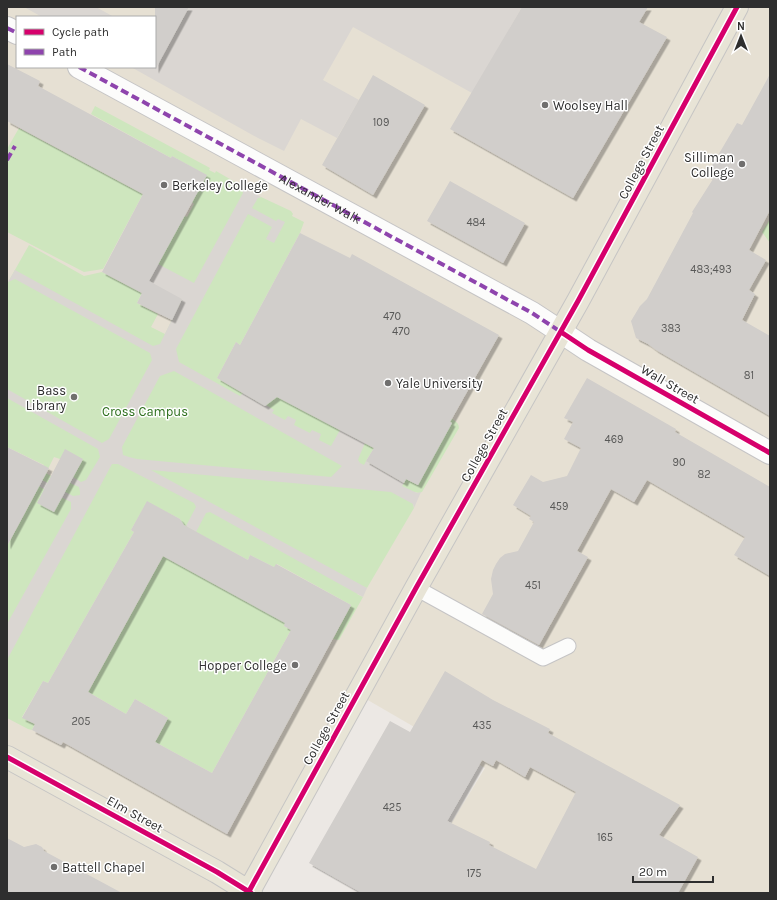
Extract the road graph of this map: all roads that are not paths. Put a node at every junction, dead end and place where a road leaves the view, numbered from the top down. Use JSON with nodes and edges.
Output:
{"nodes":[{"id":1,"x":737,"y":7,"type":"edge"},
{"id":2,"x":7,"y":28,"type":"edge"},
{"id":3,"x":16,"y":32,"type":"edge"},
{"id":4,"x":81,"y":68,"type":"edge"},
{"id":5,"x":561,"y":332,"type":"junction"},
{"id":6,"x":770,"y":453,"type":"edge"},
{"id":7,"x":416,"y":588,"type":"junction"},
{"id":8,"x":568,"y":646,"type":"dead end"},
{"id":9,"x":7,"y":757,"type":"edge"},
{"id":10,"x":249,"y":893,"type":"edge"}],
"edges":[{"from":1,"to":5,"type":"main road","name":"College Street"},
{"from":2,"to":3,"type":"street"},
{"from":4,"to":5,"type":"street","name":"Alexander Walk"},
{"from":5,"to":6,"type":"street","name":"Wall Street"},
{"from":5,"to":7,"type":"main road","name":"College Street"},
{"from":7,"to":8,"type":"lane"},
{"from":7,"to":10,"type":"main road","name":"College Street"},
{"from":9,"to":10,"type":"main road","name":"Elm Street"}]}
